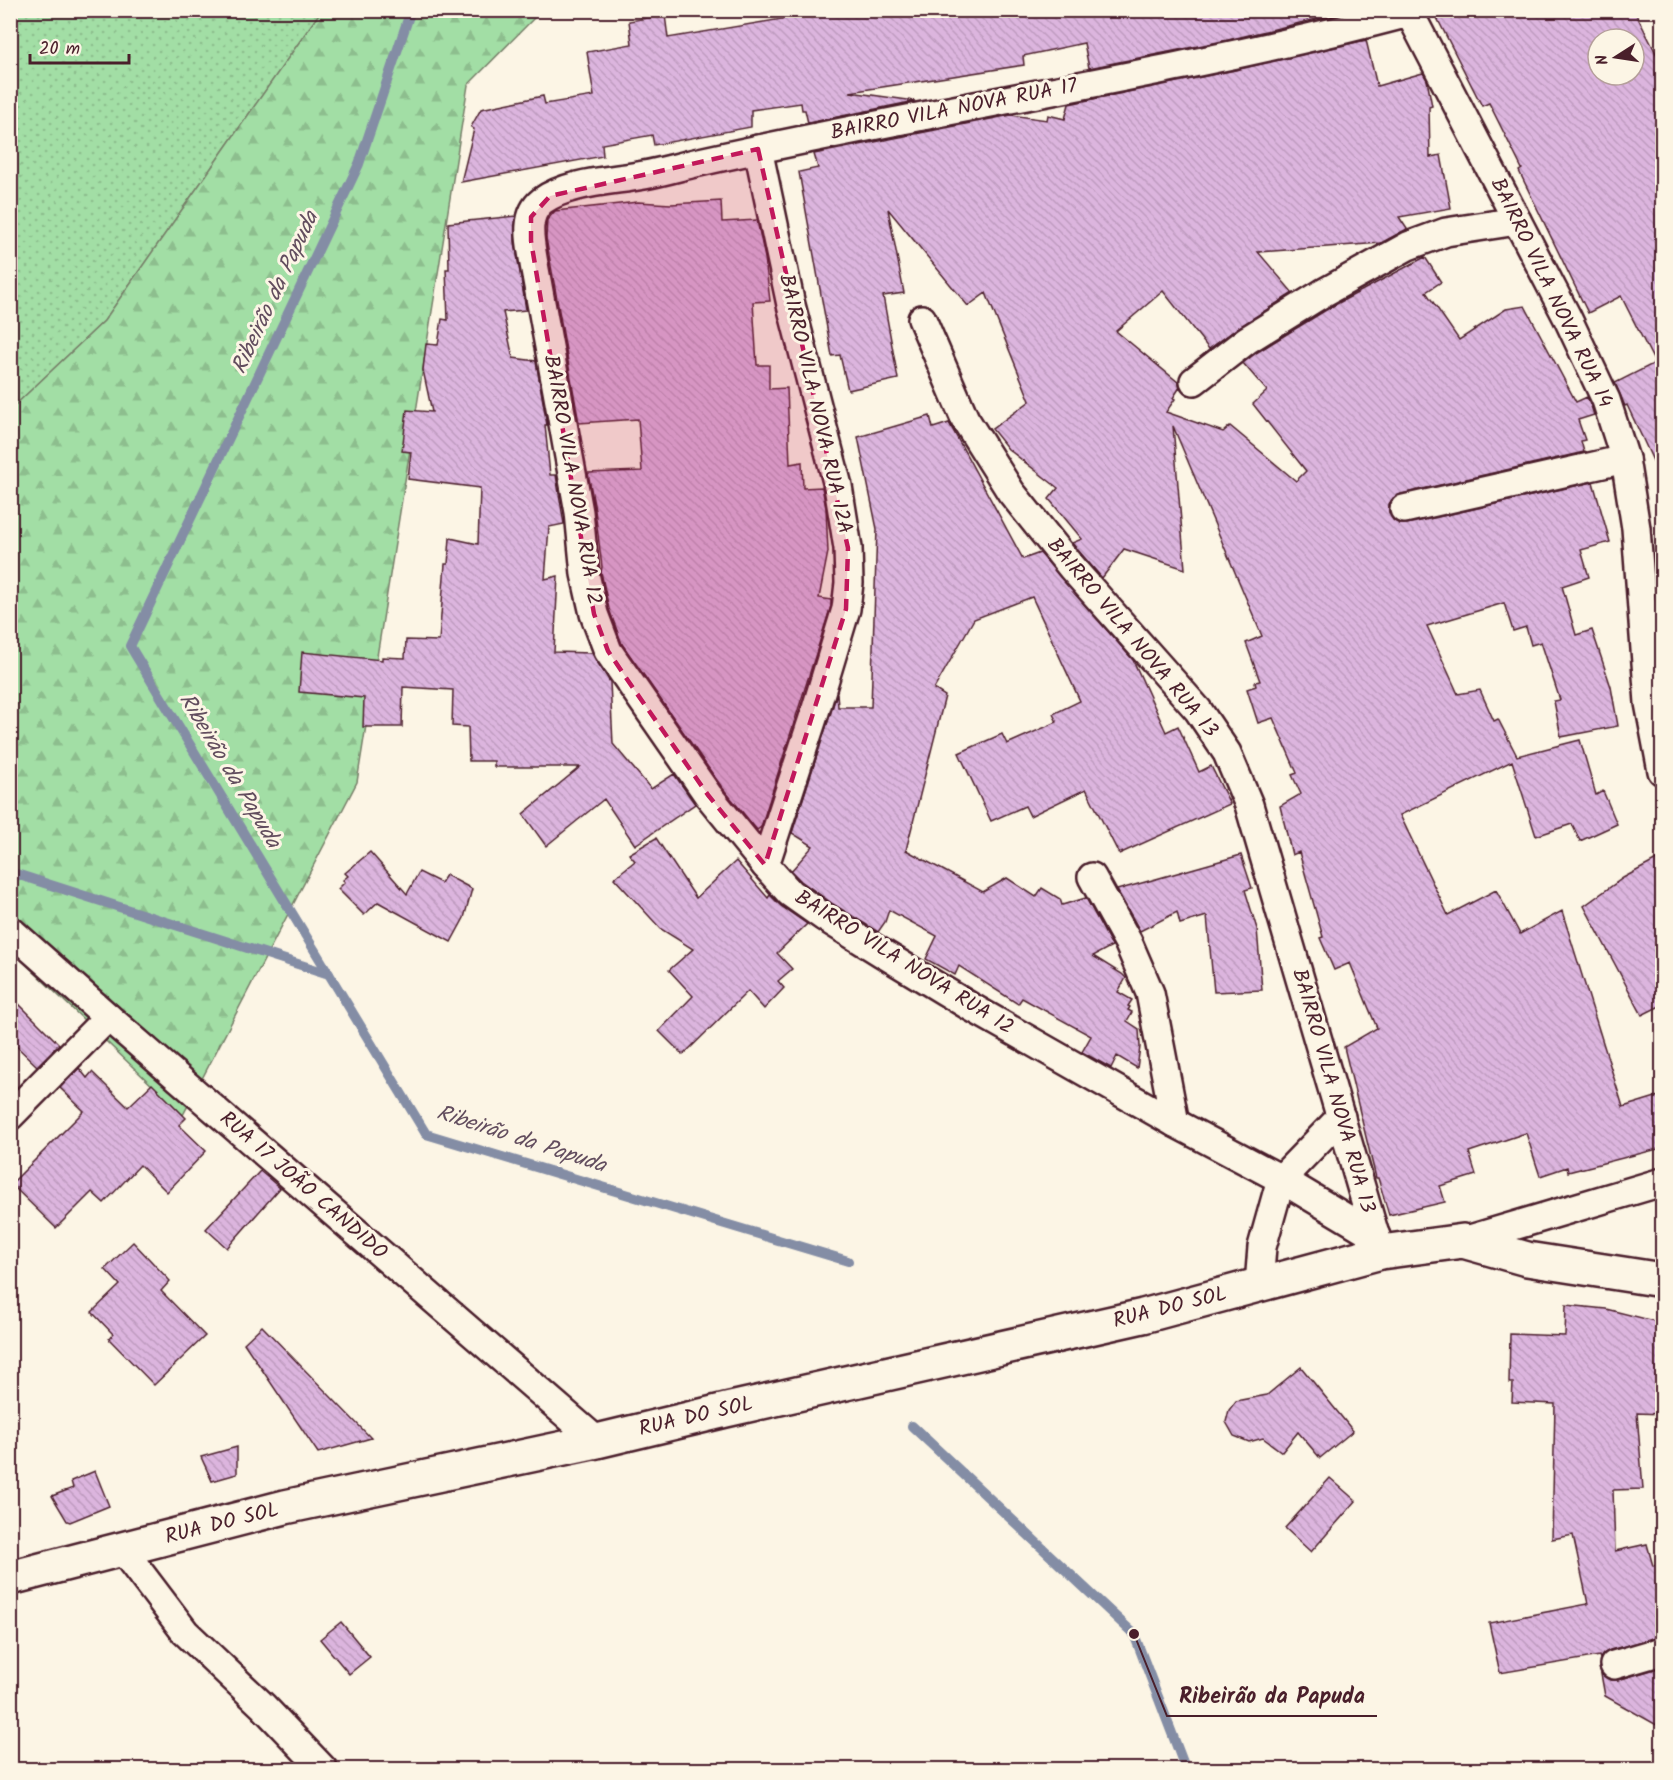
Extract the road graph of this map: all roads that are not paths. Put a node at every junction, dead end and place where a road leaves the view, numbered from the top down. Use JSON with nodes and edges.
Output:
{"nodes":[{"id":1,"x":1409,"y":12,"type":"edge"},
{"id":2,"x":758,"y":149,"type":"junction"},
{"id":3,"x":1517,"y":221,"type":"junction"},
{"id":4,"x":531,"y":241,"type":"joint"},
{"id":5,"x":922,"y":319,"type":"dead end"},
{"id":6,"x":1194,"y":381,"type":"dead end"},
{"id":7,"x":1625,"y":459,"type":"junction"},
{"id":8,"x":1404,"y":509,"type":"dead end"},
{"id":9,"x":1662,"y":771,"type":"edge"},
{"id":10,"x":765,"y":865,"type":"junction"},
{"id":11,"x":1092,"y":877,"type":"dead end"},
{"id":12,"x":10,"y":930,"type":"edge"},
{"id":13,"x":108,"y":1017,"type":"junction"},
{"id":14,"x":10,"y":1116,"type":"edge"},
{"id":15,"x":1341,"y":1117,"type":"junction"},
{"id":16,"x":1175,"y":1123,"type":"junction"},
{"id":17,"x":1281,"y":1179,"type":"junction"},
{"id":18,"x":1662,"y":1182,"type":"edge"},
{"id":19,"x":1463,"y":1241,"type":"junction"},
{"id":20,"x":1378,"y":1244,"type":"junction"},
{"id":21,"x":1662,"y":1280,"type":"edge"},
{"id":22,"x":1259,"y":1285,"type":"junction"},
{"id":23,"x":597,"y":1441,"type":"junction"},
{"id":24,"x":122,"y":1549,"type":"junction"},
{"id":25,"x":10,"y":1578,"type":"edge"},
{"id":26,"x":1662,"y":1651,"type":"edge"},
{"id":27,"x":1614,"y":1665,"type":"dead end"},
{"id":28,"x":324,"y":1770,"type":"edge"}],
"edges":[{"from":1,"to":2,"type":"street","name":"BAIRRO VILA NOVA RUA 17"},
{"from":1,"to":3,"type":"street","name":"BAIRRO VILA NOVA RUA 14"},
{"from":2,"to":4,"type":"street","name":"BAIRRO VILA NOVA RUA 17"},
{"from":2,"to":10,"type":"street","name":"BAIRRO VILA NOVA RUA 12A"},
{"from":3,"to":6,"type":"street"},
{"from":3,"to":7,"type":"street","name":"BAIRRO VILA NOVA RUA 14"},
{"from":4,"to":10,"type":"street","name":"BAIRRO VILA NOVA RUA 12"},
{"from":5,"to":15,"type":"street","name":"BAIRRO VILA NOVA RUA 13"},
{"from":7,"to":8,"type":"street"},
{"from":7,"to":9,"type":"street","name":"BAIRRO VILA NOVA RUA 14"},
{"from":10,"to":16,"type":"street","name":"BAIRRO VILA NOVA RUA 12"},
{"from":11,"to":16,"type":"street"},
{"from":12,"to":13,"type":"street","name":"RUA 17 JOÃO CANDIDO"},
{"from":13,"to":14,"type":"street"},
{"from":13,"to":23,"type":"street","name":"RUA 17 JOÃO CANDIDO"},
{"from":15,"to":17,"type":"street"},
{"from":15,"to":20,"type":"street","name":"BAIRRO VILA NOVA RUA 13"},
{"from":16,"to":17,"type":"street","name":"BAIRRO VILA NOVA RUA 12"},
{"from":17,"to":20,"type":"street","name":"BAIRRO VILA NOVA RUA 12"},
{"from":17,"to":22,"type":"street"},
{"from":18,"to":19,"type":"street"},
{"from":19,"to":20,"type":"street","name":"RUA DO SOL"},
{"from":19,"to":21,"type":"street"},
{"from":20,"to":22,"type":"street","name":"RUA DO SOL"},
{"from":22,"to":23,"type":"street","name":"RUA DO SOL"},
{"from":23,"to":24,"type":"street","name":"RUA DO SOL"},
{"from":24,"to":25,"type":"street","name":"RUA DO SOL"},
{"from":24,"to":28,"type":"street"},
{"from":26,"to":27,"type":"street"}]}
